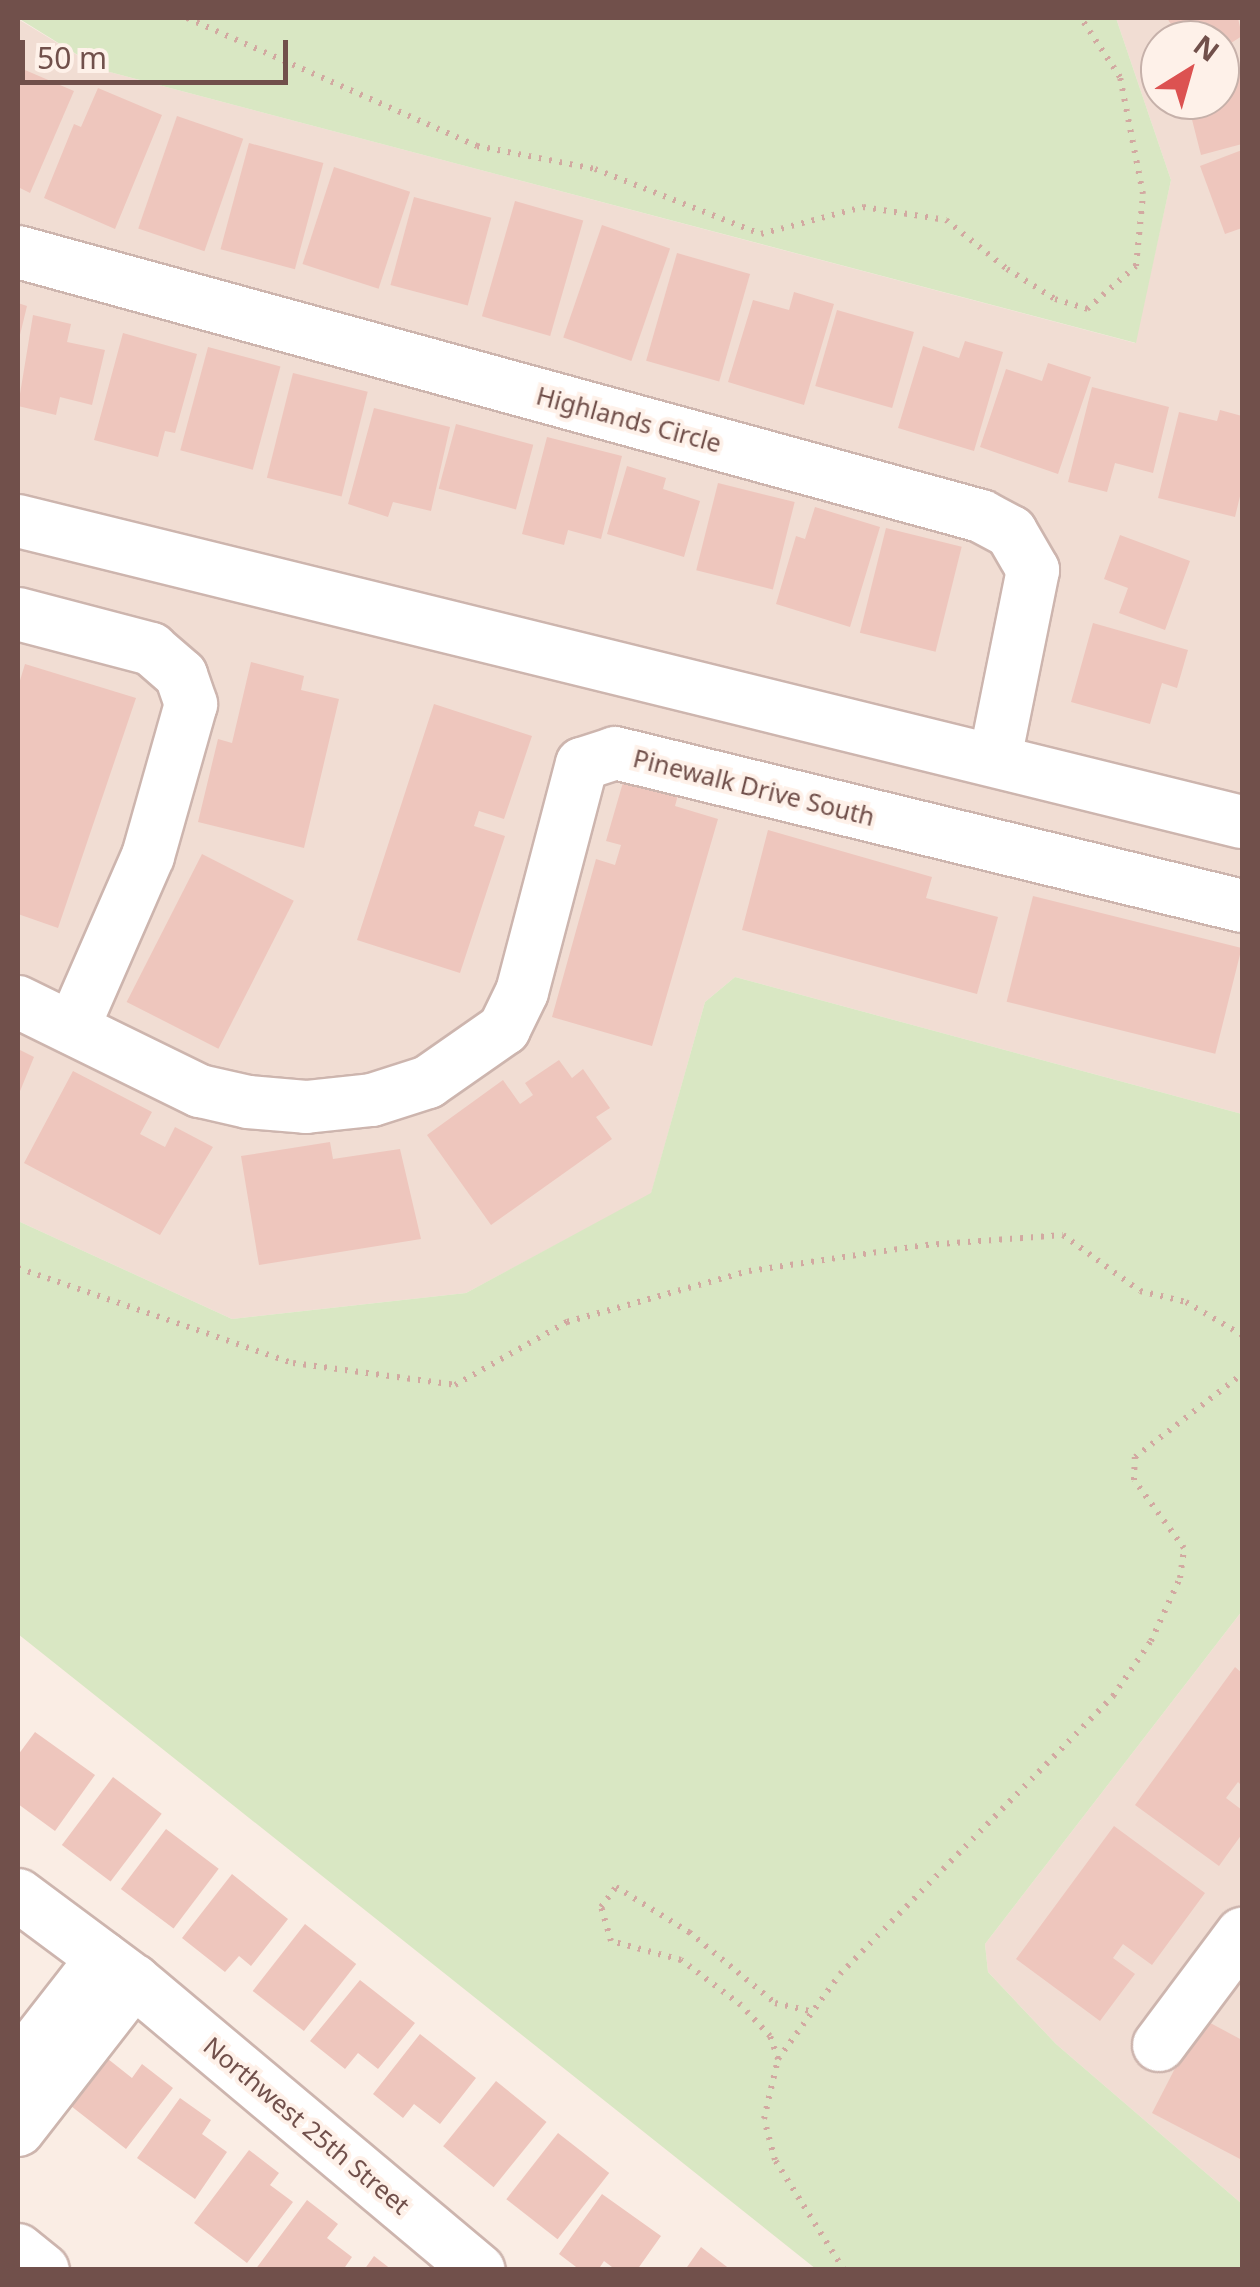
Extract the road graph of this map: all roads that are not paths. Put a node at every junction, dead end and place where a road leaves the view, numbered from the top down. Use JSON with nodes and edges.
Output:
{"nodes":[{"id":1,"x":18,"y":252,"type":"edge"},
{"id":2,"x":18,"y":520,"type":"edge"},
{"id":3,"x":18,"y":614,"type":"edge"},
{"id":4,"x":995,"y":758,"type":"junction"},
{"id":5,"x":1242,"y":822,"type":"edge"},
{"id":6,"x":1242,"y":906,"type":"edge"},
{"id":7,"x":18,"y":1002,"type":"edge"},
{"id":8,"x":73,"y":1028,"type":"junction"},
{"id":9,"x":18,"y":1895,"type":"edge"},
{"id":10,"x":1234,"y":1961,"type":"edge"},
{"id":11,"x":118,"y":1970,"type":"junction"},
{"id":12,"x":1158,"y":2045,"type":"dead end"},
{"id":13,"x":18,"y":2067,"type":"edge"},
{"id":14,"x":18,"y":2130,"type":"edge"},
{"id":15,"x":18,"y":2250,"type":"edge"},
{"id":16,"x":43,"y":2270,"type":"edge"},
{"id":17,"x":479,"y":2270,"type":"edge"}],
"edges":[{"from":1,"to":4,"type":"street","name":"Highlands Circle"},
{"from":2,"to":4,"type":"street"},
{"from":3,"to":8,"type":"street"},
{"from":4,"to":5,"type":"street"},
{"from":6,"to":8,"type":"street","name":"Pinewalk Drive South"},
{"from":7,"to":8,"type":"street","name":"Pinewalk Drive South"},
{"from":9,"to":11,"type":"street","name":"Northwest 25th Street"},
{"from":10,"to":12,"type":"street"},
{"from":11,"to":13,"type":"street"},
{"from":11,"to":14,"type":"street"},
{"from":11,"to":17,"type":"street","name":"Northwest 25th Street"},
{"from":15,"to":16,"type":"street"}]}
